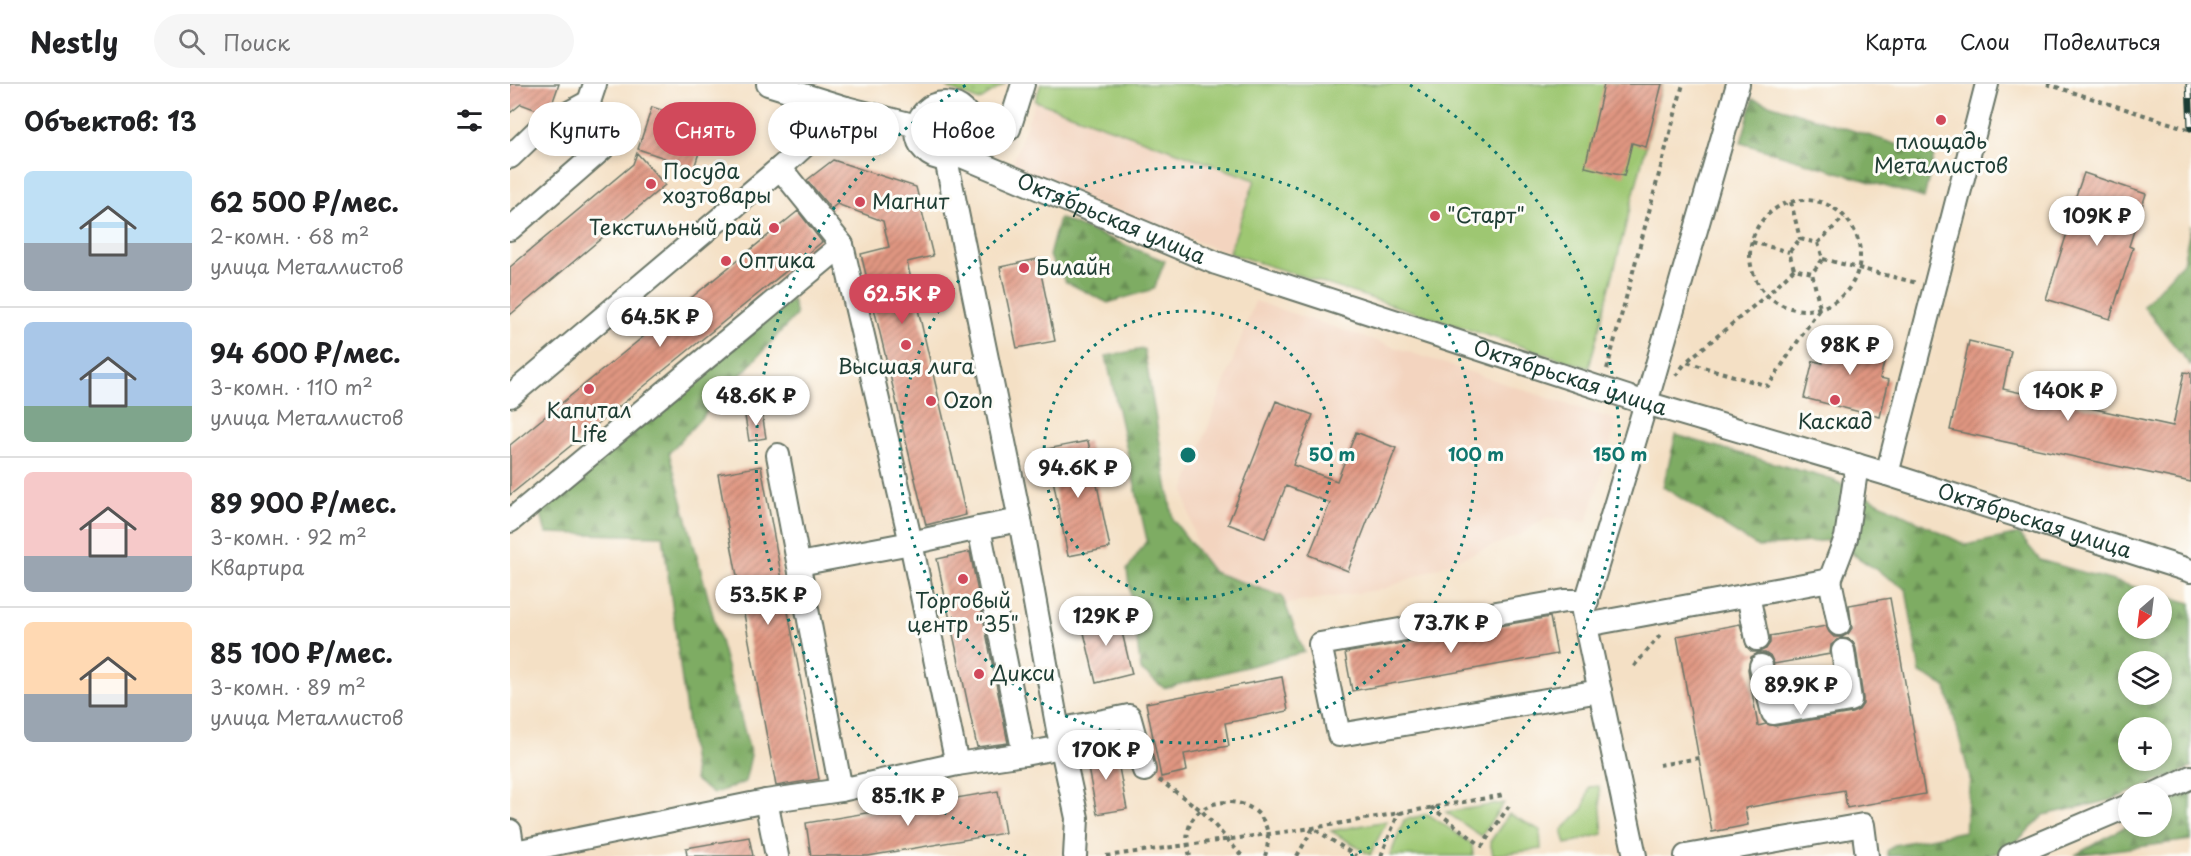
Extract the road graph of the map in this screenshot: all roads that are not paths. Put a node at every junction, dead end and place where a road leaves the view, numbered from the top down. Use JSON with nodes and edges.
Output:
{"nodes":[{"id":1,"x":768,"y":84,"type":"edge"},
{"id":2,"x":1023,"y":84,"type":"edge"},
{"id":3,"x":1738,"y":84,"type":"edge"},
{"id":4,"x":1987,"y":84,"type":"edge"},
{"id":5,"x":592,"y":93,"type":"edge"},
{"id":6,"x":826,"y":102,"type":"edge"},
{"id":7,"x":1016,"y":106,"type":"edge"},
{"id":8,"x":793,"y":156,"type":"edge"},
{"id":9,"x":934,"y":156,"type":"edge"},
{"id":10,"x":510,"y":157,"type":"edge"},
{"id":11,"x":952,"y":157,"type":"junction"},
{"id":12,"x":780,"y":168,"type":"junction"},
{"id":13,"x":510,"y":229,"type":"edge"},
{"id":14,"x":842,"y":245,"type":"junction"},
{"id":15,"x":510,"y":396,"type":"edge"},
{"id":16,"x":1646,"y":403,"type":"junction"},
{"id":17,"x":778,"y":455,"type":"dead end"},
{"id":18,"x":1857,"y":465,"type":"junction"},
{"id":19,"x":1887,"y":474,"type":"junction"},
{"id":20,"x":1020,"y":520,"type":"junction"},
{"id":21,"x":510,"y":521,"type":"edge"},
{"id":22,"x":979,"y":528,"type":"junction"},
{"id":23,"x":911,"y":543,"type":"junction"},
{"id":24,"x":799,"y":564,"type":"junction"},
{"id":25,"x":2191,"y":571,"type":"edge"},
{"id":26,"x":1830,"y":580,"type":"junction"},
{"id":27,"x":1748,"y":595,"type":"junction"},
{"id":28,"x":1587,"y":601,"type":"junction"},
{"id":29,"x":1839,"y":624,"type":"dead end"},
{"id":30,"x":1586,"y":625,"type":"junction"},
{"id":31,"x":1757,"y":639,"type":"dead end"},
{"id":32,"x":1843,"y":651,"type":"dead end"},
{"id":33,"x":1761,"y":666,"type":"dead end"},
{"id":34,"x":1600,"y":691,"type":"junction"},
{"id":35,"x":1060,"y":738,"type":"junction"},
{"id":36,"x":1024,"y":754,"type":"junction"},
{"id":37,"x":957,"y":764,"type":"junction"},
{"id":38,"x":1144,"y":770,"type":"road end"},
{"id":39,"x":2191,"y":777,"type":"edge"},
{"id":40,"x":2172,"y":786,"type":"edge"},
{"id":41,"x":841,"y":789,"type":"junction"},
{"id":42,"x":766,"y":801,"type":"junction"},
{"id":43,"x":2118,"y":810,"type":"edge"},
{"id":44,"x":511,"y":845,"type":"edge"},
{"id":45,"x":777,"y":856,"type":"edge"},
{"id":46,"x":1075,"y":856,"type":"edge"},
{"id":47,"x":1635,"y":856,"type":"edge"},
{"id":48,"x":1686,"y":856,"type":"edge"},
{"id":49,"x":1867,"y":856,"type":"edge"},
{"id":50,"x":2010,"y":856,"type":"edge"}],
"edges":[{"from":1,"to":6,"type":"street"},
{"from":2,"to":7,"type":"street"},
{"from":3,"to":16,"type":"street"},
{"from":4,"to":19,"type":"street"},
{"from":5,"to":10,"type":"street"},
{"from":5,"to":13,"type":"street"},
{"from":8,"to":12,"type":"street"},
{"from":9,"to":11,"type":"street"},
{"from":11,"to":16,"type":"street","name":"Октябрьская улица"},
{"from":11,"to":20,"type":"street"},
{"from":12,"to":14,"type":"street"},
{"from":12,"to":15,"type":"street"},
{"from":14,"to":21,"type":"street"},
{"from":14,"to":23,"type":"street"},
{"from":16,"to":18,"type":"street","name":"Октябрьская улица"},
{"from":16,"to":28,"type":"street"},
{"from":17,"to":24,"type":"street"},
{"from":18,"to":19,"type":"street","name":"Октябрьская улица"},
{"from":18,"to":26,"type":"street"},
{"from":19,"to":25,"type":"street","name":"Октябрьская улица"},
{"from":20,"to":22,"type":"street"},
{"from":20,"to":35,"type":"street"},
{"from":22,"to":23,"type":"street"},
{"from":22,"to":36,"type":"street"},
{"from":23,"to":24,"type":"street"},
{"from":23,"to":37,"type":"street"},
{"from":24,"to":41,"type":"street"},
{"from":26,"to":27,"type":"street"},
{"from":26,"to":29,"type":"street"},
{"from":27,"to":30,"type":"street"},
{"from":27,"to":31,"type":"street"},
{"from":28,"to":30,"type":"street"},
{"from":28,"to":34,"type":"street"},
{"from":30,"to":34,"type":"street"},
{"from":32,"to":33,"type":"street"},
{"from":34,"to":47,"type":"street"},
{"from":35,"to":36,"type":"street"},
{"from":35,"to":38,"type":"street"},
{"from":35,"to":46,"type":"street"},
{"from":36,"to":37,"type":"street"},
{"from":37,"to":41,"type":"street"},
{"from":39,"to":40,"type":"street"},
{"from":41,"to":42,"type":"street"},
{"from":42,"to":44,"type":"street"},
{"from":42,"to":45,"type":"street"},
{"from":43,"to":50,"type":"street"},
{"from":48,"to":49,"type":"street"}]}
